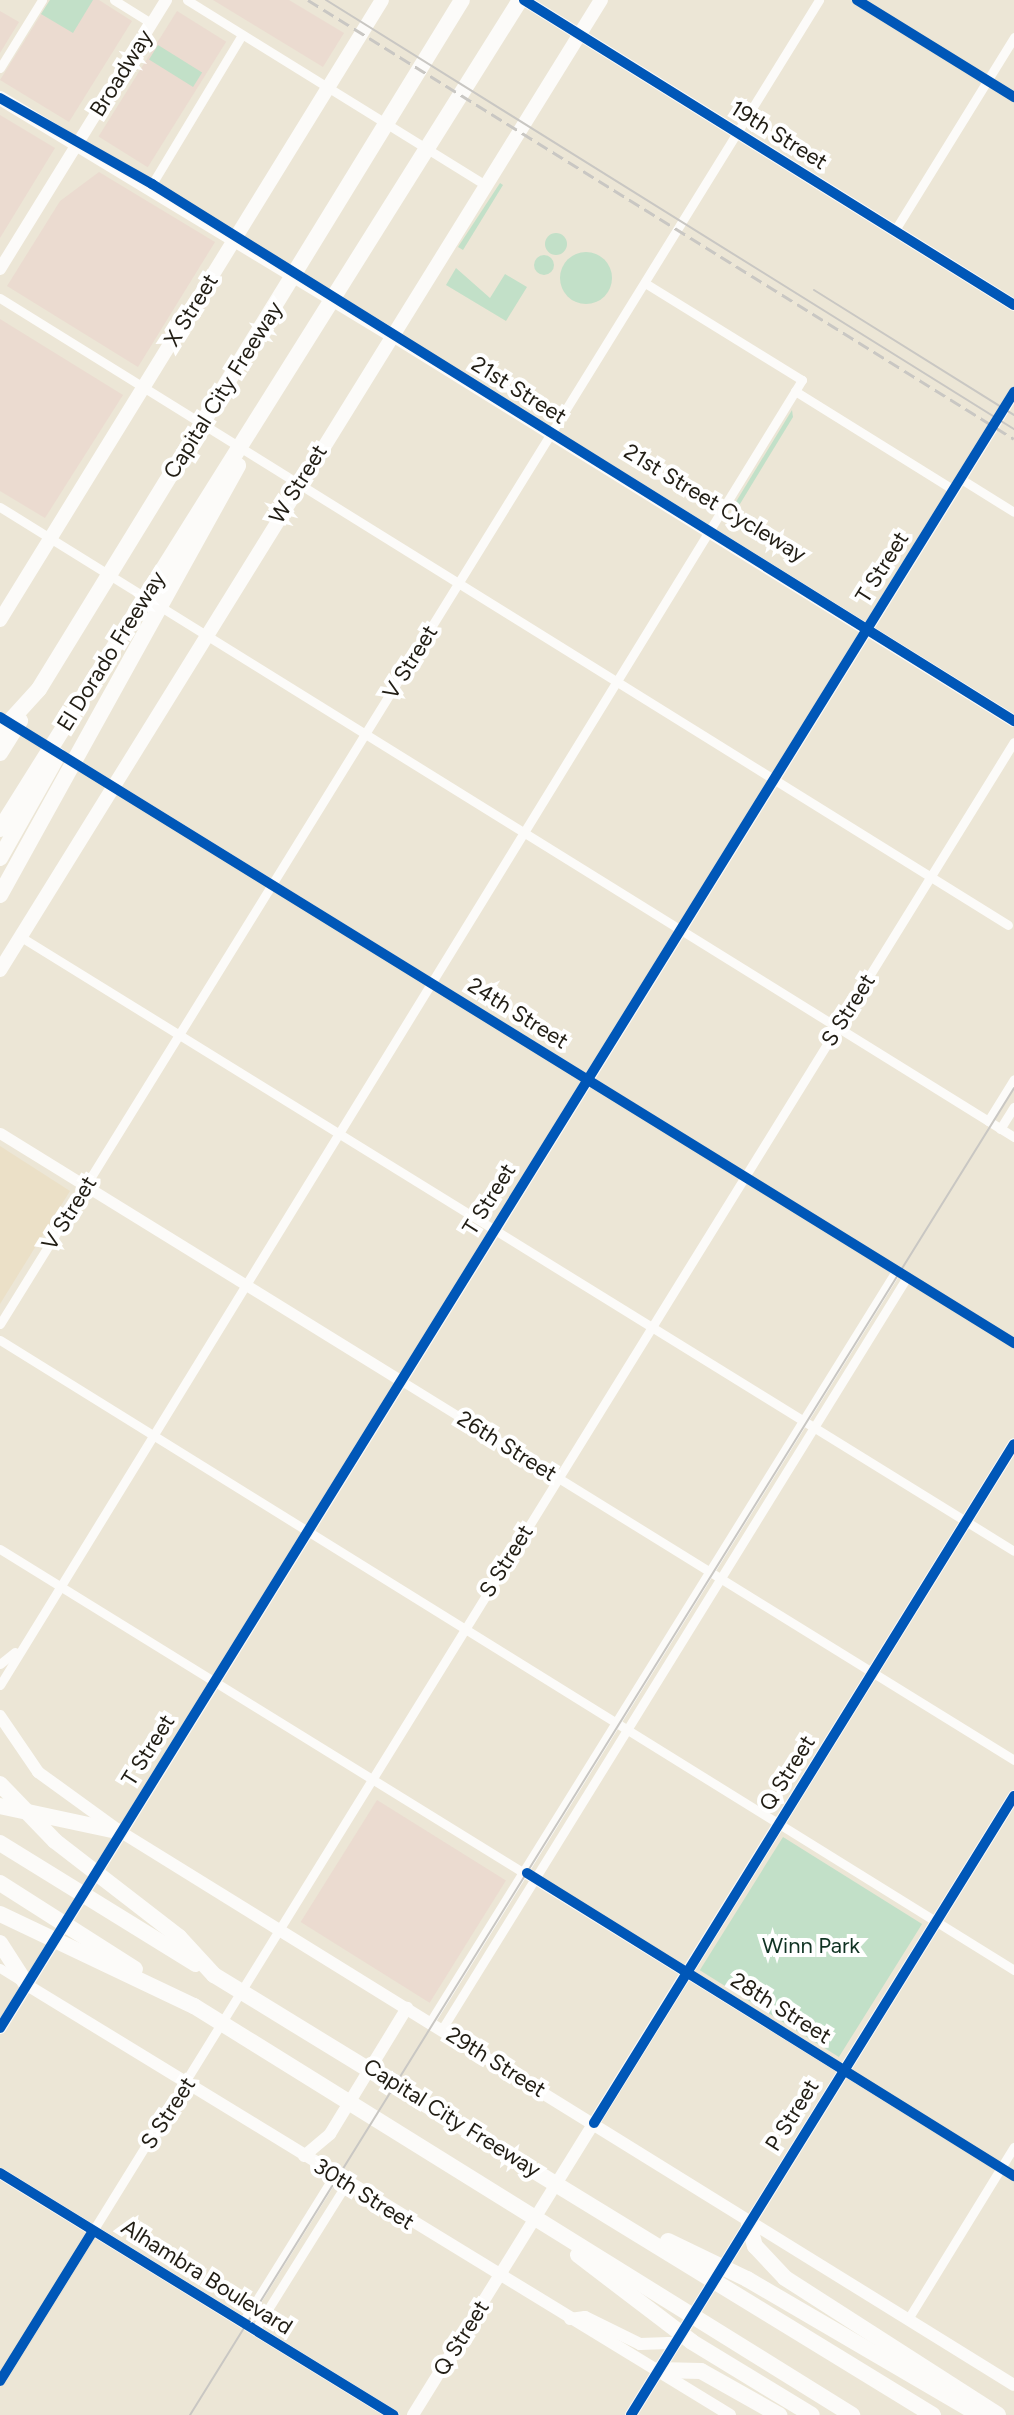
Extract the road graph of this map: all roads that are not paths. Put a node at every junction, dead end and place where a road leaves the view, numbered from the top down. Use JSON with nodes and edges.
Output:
{"nodes":[{"id":1,"x":42,"y":0,"type":"edge"},
{"id":2,"x":114,"y":0,"type":"edge"},
{"id":3,"x":166,"y":0,"type":"edge"},
{"id":4,"x":187,"y":0,"type":"edge"},
{"id":5,"x":382,"y":0,"type":"edge"},
{"id":6,"x":462,"y":0,"type":"edge"},
{"id":7,"x":601,"y":0,"type":"edge"},
{"id":8,"x":819,"y":0,"type":"edge"},
{"id":9,"x":857,"y":0,"type":"edge"},
{"id":10,"x":520,"y":2,"type":"edge"},
{"id":11,"x":151,"y":23,"type":"junction"},
{"id":12,"x":242,"y":35,"type":"junction"},
{"id":13,"x":580,"y":35,"type":"junction"},
{"id":14,"x":1014,"y":37,"type":"edge"},
{"id":15,"x":0,"y":68,"type":"edge"},
{"id":16,"x":987,"y":80,"type":"junction"},
{"id":17,"x":330,"y":88,"type":"junction"},
{"id":18,"x":1014,"y":97,"type":"edge"},
{"id":19,"x":0,"y":98,"type":"edge"},
{"id":20,"x":738,"y":133,"type":"junction"},
{"id":21,"x":77,"y":143,"type":"junction"},
{"id":22,"x":152,"y":184,"type":"junction"},
{"id":23,"x":484,"y":184,"type":"junction"},
{"id":24,"x":895,"y":230,"type":"junction"},
{"id":25,"x":236,"y":238,"type":"junction"},
{"id":26,"x":0,"y":269,"type":"edge"},
{"id":27,"x":645,"y":283,"type":"junction"},
{"id":28,"x":0,"y":298,"type":"edge"},
{"id":29,"x":1014,"y":305,"type":"edge"},
{"id":30,"x":319,"y":317,"type":"junction"},
{"id":31,"x":391,"y":335,"type":"junction"},
{"id":32,"x":143,"y":387,"type":"junction"},
{"id":33,"x":795,"y":391,"type":"junction"},
{"id":34,"x":1014,"y":392,"type":"edge"},
{"id":35,"x":551,"y":433,"type":"junction"},
{"id":36,"x":961,"y":479,"type":"junction"},
{"id":37,"x":298,"y":485,"type":"junction"},
{"id":38,"x":954,"y":490,"type":"junction"},
{"id":39,"x":0,"y":507,"type":"edge"},
{"id":40,"x":1014,"y":512,"type":"edge"},
{"id":41,"x":707,"y":530,"type":"junction"},
{"id":42,"x":50,"y":539,"type":"junction"},
{"id":43,"x":171,"y":555,"type":"joint"},
{"id":44,"x":459,"y":584,"type":"junction"},
{"id":45,"x":0,"y":620,"type":"edge"},
{"id":46,"x":866,"y":629,"type":"junction"},
{"id":47,"x":204,"y":634,"type":"junction"},
{"id":48,"x":615,"y":681,"type":"junction"},
{"id":49,"x":39,"y":689,"type":"junction"},
{"id":50,"x":0,"y":717,"type":"edge"},
{"id":51,"x":1014,"y":721,"type":"edge"},
{"id":52,"x":0,"y":732,"type":"edge"},
{"id":53,"x":365,"y":734,"type":"junction"},
{"id":54,"x":1014,"y":742,"type":"edge"},
{"id":55,"x":0,"y":752,"type":"edge"},
{"id":56,"x":39,"y":777,"type":"junction"},
{"id":57,"x":773,"y":779,"type":"junction"},
{"id":58,"x":111,"y":785,"type":"junction"},
{"id":59,"x":0,"y":829,"type":"edge"},
{"id":60,"x":522,"y":832,"type":"junction"},
{"id":61,"x":0,"y":858,"type":"edge"},
{"id":62,"x":930,"y":877,"type":"junction"},
{"id":63,"x":272,"y":885,"type":"junction"},
{"id":64,"x":0,"y":895,"type":"edge"},
{"id":65,"x":1008,"y":925,"type":"dead end"},
{"id":66,"x":680,"y":928,"type":"junction"},
{"id":67,"x":21,"y":937,"type":"junction"},
{"id":68,"x":0,"y":970,"type":"edge"},
{"id":69,"x":429,"y":982,"type":"junction"},
{"id":70,"x":837,"y":1027,"type":"junction"},
{"id":71,"x":179,"y":1035,"type":"junction"},
{"id":72,"x":587,"y":1079,"type":"junction"},
{"id":73,"x":1014,"y":1079,"type":"edge"},
{"id":74,"x":1014,"y":1107,"type":"edge"},
{"id":75,"x":988,"y":1121,"type":"junction"},
{"id":76,"x":1000,"y":1129,"type":"junction"},
{"id":77,"x":0,"y":1133,"type":"edge"},
{"id":78,"x":336,"y":1133,"type":"junction"},
{"id":79,"x":1014,"y":1137,"type":"edge"},
{"id":80,"x":744,"y":1177,"type":"junction"},
{"id":81,"x":86,"y":1185,"type":"junction"},
{"id":82,"x":493,"y":1230,"type":"junction"},
{"id":83,"x":896,"y":1271,"type":"junction"},
{"id":84,"x":907,"y":1277,"type":"junction"},
{"id":85,"x":243,"y":1282,"type":"junction"},
{"id":86,"x":0,"y":1324,"type":"edge"},
{"id":87,"x":649,"y":1326,"type":"junction"},
{"id":88,"x":0,"y":1340,"type":"edge"},
{"id":89,"x":1014,"y":1343,"type":"edge"},
{"id":90,"x":400,"y":1380,"type":"junction"},
{"id":91,"x":803,"y":1421,"type":"junction"},
{"id":92,"x":814,"y":1427,"type":"junction"},
{"id":93,"x":149,"y":1433,"type":"junction"},
{"id":94,"x":1014,"y":1444,"type":"edge"},
{"id":95,"x":558,"y":1477,"type":"junction"},
{"id":96,"x":966,"y":1521,"type":"junction"},
{"id":97,"x":307,"y":1530,"type":"junction"},
{"id":98,"x":0,"y":1549,"type":"edge"},
{"id":99,"x":1014,"y":1551,"type":"edge"},
{"id":100,"x":710,"y":1571,"type":"junction"},
{"id":101,"x":721,"y":1578,"type":"junction"},
{"id":102,"x":57,"y":1583,"type":"junction"},
{"id":103,"x":464,"y":1628,"type":"junction"},
{"id":104,"x":15,"y":1652,"type":"junction"},
{"id":105,"x":0,"y":1664,"type":"edge"},
{"id":106,"x":872,"y":1672,"type":"junction"},
{"id":107,"x":215,"y":1679,"type":"junction"},
{"id":108,"x":0,"y":1685,"type":"edge"},
{"id":109,"x":0,"y":1716,"type":"edge"},
{"id":110,"x":616,"y":1722,"type":"junction"},
{"id":111,"x":627,"y":1729,"type":"junction"},
{"id":112,"x":1014,"y":1760,"type":"edge"},
{"id":113,"x":371,"y":1776,"type":"junction"},
{"id":114,"x":0,"y":1784,"type":"edge"},
{"id":115,"x":1014,"y":1796,"type":"edge"},
{"id":116,"x":0,"y":1806,"type":"edge"},
{"id":117,"x":779,"y":1823,"type":"junction"},
{"id":118,"x":121,"y":1832,"type":"junction"},
{"id":119,"x":6,"y":1847,"type":"edge"},
{"id":120,"x":524,"y":1870,"type":"junction"},
{"id":121,"x":535,"y":1879,"type":"junction"},
{"id":122,"x":0,"y":1883,"type":"edge"},
{"id":123,"x":0,"y":1914,"type":"edge"},
{"id":124,"x":937,"y":1920,"type":"junction"},
{"id":125,"x":279,"y":1929,"type":"junction"},
{"id":126,"x":0,"y":1943,"type":"edge"},
{"id":127,"x":0,"y":1968,"type":"edge"},
{"id":128,"x":1014,"y":1970,"type":"edge"},
{"id":129,"x":686,"y":1973,"type":"junction"},
{"id":130,"x":214,"y":1975,"type":"junction"},
{"id":131,"x":27,"y":1985,"type":"junction"},
{"id":132,"x":194,"y":2006,"type":"junction"},
{"id":133,"x":407,"y":2008,"type":"junction"},
{"id":134,"x":430,"y":2022,"type":"junction"},
{"id":135,"x":0,"y":2028,"type":"edge"},
{"id":136,"x":442,"y":2029,"type":"junction"},
{"id":137,"x":843,"y":2070,"type":"junction"},
{"id":138,"x":187,"y":2084,"type":"junction"},
{"id":139,"x":594,"y":2123,"type":"junction"},
{"id":140,"x":1014,"y":2147,"type":"edge"},
{"id":141,"x":304,"y":2156,"type":"junction"},
{"id":142,"x":1001,"y":2168,"type":"junction"},
{"id":143,"x":0,"y":2173,"type":"edge"},
{"id":144,"x":334,"y":2176,"type":"junction"},
{"id":145,"x":1014,"y":2176,"type":"edge"},
{"id":146,"x":347,"y":2183,"type":"junction"},
{"id":147,"x":601,"y":2211,"type":"junction"},
{"id":148,"x":749,"y":2224,"type":"junction"},
{"id":149,"x":547,"y":2227,"type":"junction"},
{"id":150,"x":93,"y":2231,"type":"junction"},
{"id":151,"x":498,"y":2277,"type":"junction"},
{"id":152,"x":570,"y":2319,"type":"junction"},
{"id":153,"x":908,"y":2319,"type":"junction"},
{"id":154,"x":243,"y":2322,"type":"junction"},
{"id":155,"x":255,"y":2330,"type":"junction"},
{"id":156,"x":684,"y":2343,"type":"junction"},
{"id":157,"x":659,"y":2370,"type":"junction"},
{"id":158,"x":0,"y":2381,"type":"edge"},
{"id":159,"x":1014,"y":2385,"type":"edge"},
{"id":160,"x":393,"y":2415,"type":"edge"},
{"id":161,"x":413,"y":2415,"type":"edge"},
{"id":162,"x":631,"y":2415,"type":"edge"},
{"id":163,"x":730,"y":2415,"type":"edge"},
{"id":164,"x":779,"y":2415,"type":"edge"},
{"id":165,"x":812,"y":2415,"type":"edge"},
{"id":166,"x":852,"y":2415,"type":"edge"},
{"id":167,"x":933,"y":2415,"type":"edge"},
{"id":168,"x":980,"y":2415,"type":"edge"},
{"id":169,"x":998,"y":2415,"type":"edge"}],
"edges":[{"from":1,"to":15,"type":"street"},
{"from":2,"to":11,"type":"street"},
{"from":3,"to":11,"type":"main road","name":"Broadway"},
{"from":4,"to":12,"type":"street"},
{"from":5,"to":17,"type":"main road","name":"X Street"},
{"from":6,"to":49,"type":"highway","name":"Capital City Freeway"},
{"from":7,"to":13,"type":"main road","name":"W Street"},
{"from":8,"to":20,"type":"street","name":"V Street"},
{"from":9,"to":16,"type":"street"},
{"from":10,"to":13,"type":"main road","name":"19th Street"},
{"from":10,"to":30,"type":"highway","name":"Capital City Freeway"},
{"from":11,"to":21,"type":"main road","name":"Broadway"},
{"from":12,"to":17,"type":"street"},
{"from":12,"to":22,"type":"street"},
{"from":13,"to":20,"type":"main road","name":"19th Street"},
{"from":13,"to":23,"type":"main road","name":"W Street"},
{"from":14,"to":16,"type":"street"},
{"from":16,"to":18,"type":"street"},
{"from":16,"to":24,"type":"street"},
{"from":17,"to":23,"type":"street"},
{"from":17,"to":25,"type":"main road","name":"X Street"},
{"from":19,"to":21,"type":"main road","name":"21st Street"},
{"from":20,"to":24,"type":"main road","name":"19th Street"},
{"from":20,"to":27,"type":"street","name":"V Street"},
{"from":21,"to":22,"type":"main road","name":"21st Street"},
{"from":21,"to":26,"type":"main road","name":"Broadway"},
{"from":22,"to":25,"type":"main road","name":"21st Street"},
{"from":23,"to":31,"type":"main road","name":"W Street"},
{"from":24,"to":29,"type":"main road","name":"19th Street"},
{"from":25,"to":31,"type":"main road","name":"21st Street"},
{"from":25,"to":32,"type":"main road","name":"X Street"},
{"from":27,"to":33,"type":"street"},
{"from":27,"to":35,"type":"street","name":"V Street"},
{"from":28,"to":32,"type":"street"},
{"from":30,"to":43,"type":"highway","name":"Capital City Freeway"},
{"from":30,"to":64,"type":"highway","name":"Capital City Freeway"},
{"from":31,"to":35,"type":"main road","name":"21st Street"},
{"from":31,"to":37,"type":"main road","name":"W Street"},
{"from":32,"to":37,"type":"street"},
{"from":32,"to":42,"type":"main road","name":"X Street"},
{"from":33,"to":38,"type":"street"},
{"from":33,"to":41,"type":"street"},
{"from":34,"to":36,"type":"street","name":"T Street"},
{"from":35,"to":41,"type":"main road","name":"21st Street"},
{"from":35,"to":44,"type":"street","name":"V Street"},
{"from":36,"to":38,"type":"street","name":"T Street"},
{"from":36,"to":40,"type":"street"},
{"from":37,"to":44,"type":"street"},
{"from":37,"to":47,"type":"main road","name":"W Street"},
{"from":38,"to":46,"type":"street","name":"T Street"},
{"from":39,"to":42,"type":"street"},
{"from":41,"to":46,"type":"main road","name":"21st Street"},
{"from":41,"to":48,"type":"street"},
{"from":42,"to":45,"type":"main road","name":"X Street"},
{"from":42,"to":47,"type":"street"},
{"from":43,"to":56,"type":"highway","name":"El Dorado Freeway"},
{"from":44,"to":48,"type":"street"},
{"from":44,"to":53,"type":"street","name":"V Street"},
{"from":46,"to":51,"type":"main road","name":"21st Street"},
{"from":46,"to":57,"type":"street","name":"T Street"},
{"from":47,"to":53,"type":"street"},
{"from":47,"to":58,"type":"main road","name":"W Street"},
{"from":48,"to":57,"type":"street"},
{"from":48,"to":60,"type":"street"},
{"from":49,"to":52,"type":"highway","name":"Capital City Freeway"},
{"from":49,"to":55,"type":"highway","name":"El Dorado Freeway"},
{"from":50,"to":58,"type":"street","name":"24th Street"},
{"from":53,"to":60,"type":"street"},
{"from":53,"to":63,"type":"street","name":"V Street"},
{"from":54,"to":62,"type":"street","name":"S Street"},
{"from":56,"to":59,"type":"highway","name":"El Dorado Freeway"},
{"from":56,"to":61,"type":"highway"},
{"from":57,"to":62,"type":"street"},
{"from":57,"to":66,"type":"street","name":"T Street"},
{"from":58,"to":63,"type":"street","name":"24th Street"},
{"from":58,"to":67,"type":"main road","name":"W Street"},
{"from":60,"to":66,"type":"street"},
{"from":60,"to":69,"type":"street"},
{"from":62,"to":65,"type":"street"},
{"from":62,"to":70,"type":"street","name":"S Street"},
{"from":63,"to":69,"type":"street","name":"24th Street"},
{"from":63,"to":71,"type":"street","name":"V Street"},
{"from":66,"to":70,"type":"street"},
{"from":66,"to":72,"type":"street","name":"T Street"},
{"from":67,"to":68,"type":"main road","name":"W Street"},
{"from":67,"to":71,"type":"street"},
{"from":69,"to":72,"type":"street","name":"24th Street"},
{"from":69,"to":78,"type":"street"},
{"from":70,"to":75,"type":"street"},
{"from":70,"to":80,"type":"street","name":"S Street"},
{"from":71,"to":78,"type":"street"},
{"from":71,"to":81,"type":"street","name":"V Street"},
{"from":72,"to":80,"type":"street","name":"24th Street"},
{"from":72,"to":82,"type":"street","name":"T Street"},
{"from":73,"to":75,"type":"street"},
{"from":74,"to":76,"type":"street"},
{"from":75,"to":76,"type":"street"},
{"from":76,"to":79,"type":"street"},
{"from":77,"to":81,"type":"street","name":"26th Street"},
{"from":78,"to":82,"type":"street"},
{"from":78,"to":85,"type":"street"},
{"from":80,"to":83,"type":"street","name":"24th Street"},
{"from":80,"to":87,"type":"street","name":"S Street"},
{"from":81,"to":85,"type":"street","name":"26th Street"},
{"from":81,"to":86,"type":"street","name":"V Street"},
{"from":82,"to":87,"type":"street"},
{"from":82,"to":90,"type":"street","name":"T Street"},
{"from":83,"to":84,"type":"street","name":"24th Street"},
{"from":83,"to":91,"type":"street"},
{"from":84,"to":89,"type":"street","name":"24th Street"},
{"from":84,"to":92,"type":"street"},
{"from":85,"to":90,"type":"street","name":"26th Street"},
{"from":85,"to":93,"type":"street"},
{"from":87,"to":91,"type":"street"},
{"from":87,"to":95,"type":"street","name":"S Street"},
{"from":88,"to":93,"type":"street"},
{"from":90,"to":95,"type":"street","name":"26th Street"},
{"from":90,"to":97,"type":"street","name":"T Street"},
{"from":91,"to":92,"type":"street"},
{"from":91,"to":100,"type":"street"},
{"from":92,"to":96,"type":"street"},
{"from":92,"to":101,"type":"street"},
{"from":93,"to":97,"type":"street"},
{"from":93,"to":102,"type":"street"},
{"from":94,"to":96,"type":"main road","name":"Q Street"},
{"from":95,"to":100,"type":"street","name":"26th Street"},
{"from":95,"to":103,"type":"street","name":"S Street"},
{"from":96,"to":99,"type":"street"},
{"from":96,"to":106,"type":"main road","name":"Q Street"},
{"from":97,"to":103,"type":"street"},
{"from":97,"to":107,"type":"street","name":"T Street"},
{"from":98,"to":102,"type":"street","name":"28th Street"},
{"from":100,"to":101,"type":"street","name":"26th Street"},
{"from":100,"to":110,"type":"street"},
{"from":101,"to":106,"type":"street","name":"26th Street"},
{"from":101,"to":111,"type":"street"},
{"from":102,"to":104,"type":"street"},
{"from":102,"to":107,"type":"street","name":"28th Street"},
{"from":103,"to":110,"type":"street"},
{"from":103,"to":113,"type":"street","name":"S Street"},
{"from":104,"to":105,"type":"street"},
{"from":104,"to":108,"type":"street"},
{"from":106,"to":112,"type":"street","name":"26th Street"},
{"from":106,"to":117,"type":"main road","name":"Q Street"},
{"from":107,"to":113,"type":"street","name":"28th Street"},
{"from":107,"to":118,"type":"street","name":"T Street"},
{"from":109,"to":118,"type":"main road","name":"29th Street"},
{"from":110,"to":111,"type":"street"},
{"from":110,"to":120,"type":"street"},
{"from":111,"to":117,"type":"street"},
{"from":111,"to":121,"type":"street"},
{"from":113,"to":120,"type":"street","name":"28th Street"},
{"from":113,"to":125,"type":"street","name":"S Street"},
{"from":114,"to":130,"type":"highway","name":"Capital City Freeway"},
{"from":115,"to":124,"type":"main road","name":"P Street"},
{"from":116,"to":118,"type":"highway"},
{"from":117,"to":124,"type":"street"},
{"from":117,"to":129,"type":"main road","name":"Q Street"},
{"from":118,"to":125,"type":"main road","name":"29th Street"},
{"from":118,"to":131,"type":"street","name":"T Street"},
{"from":119,"to":130,"type":"highway"},
{"from":120,"to":121,"type":"street","name":"28th Street"},
{"from":120,"to":134,"type":"street"},
{"from":121,"to":129,"type":"street","name":"28th Street"},
{"from":121,"to":136,"type":"street"},
{"from":122,"to":132,"type":"highway"},
{"from":123,"to":132,"type":"highway","name":"Capital City Freeway"},
{"from":124,"to":128,"type":"street"},
{"from":124,"to":137,"type":"main road","name":"P Street"},
{"from":125,"to":133,"type":"main road","name":"29th Street"},
{"from":125,"to":138,"type":"street","name":"S Street"},
{"from":126,"to":131,"type":"highway"},
{"from":127,"to":131,"type":"street","name":"30th Street"},
{"from":129,"to":137,"type":"street","name":"28th Street"},
{"from":129,"to":139,"type":"main road","name":"Q Street"},
{"from":130,"to":147,"type":"highway","name":"Capital City Freeway"},
{"from":131,"to":135,"type":"street","name":"T Street"},
{"from":131,"to":138,"type":"main road","name":"30th Street"},
{"from":132,"to":149,"type":"highway","name":"Capital City Freeway"},
{"from":133,"to":134,"type":"main road","name":"29th Street"},
{"from":133,"to":141,"type":"main road"},
{"from":134,"to":136,"type":"main road","name":"29th Street"},
{"from":136,"to":139,"type":"main road","name":"29th Street"},
{"from":137,"to":142,"type":"street","name":"28th Street"},
{"from":137,"to":148,"type":"main road","name":"P Street"},
{"from":138,"to":141,"type":"main road","name":"30th Street"},
{"from":138,"to":150,"type":"street","name":"S Street"},
{"from":139,"to":148,"type":"main road","name":"29th Street"},
{"from":139,"to":151,"type":"main road","name":"Q Street"},
{"from":140,"to":142,"type":"street"},
{"from":141,"to":144,"type":"main road","name":"30th Street"},
{"from":142,"to":145,"type":"street","name":"28th Street"},
{"from":142,"to":153,"type":"street"},
{"from":143,"to":150,"type":"street","name":"Alhambra Boulevard"},
{"from":144,"to":146,"type":"main road","name":"30th Street"},
{"from":144,"to":154,"type":"street"},
{"from":146,"to":151,"type":"main road","name":"30th Street"},
{"from":146,"to":155,"type":"street"},
{"from":147,"to":167,"type":"highway","name":"Capital City Freeway"},
{"from":147,"to":168,"type":"highway"},
{"from":148,"to":153,"type":"main road","name":"29th Street"},
{"from":148,"to":156,"type":"main road","name":"P Street"},
{"from":148,"to":169,"type":"highway"},
{"from":149,"to":156,"type":"highway"},
{"from":149,"to":166,"type":"highway","name":"Capital City Freeway"},
{"from":150,"to":154,"type":"street","name":"Alhambra Boulevard"},
{"from":150,"to":158,"type":"street","name":"S Street"},
{"from":151,"to":152,"type":"main road","name":"30th Street"},
{"from":151,"to":161,"type":"main road","name":"Q Street"},
{"from":152,"to":156,"type":"main road"},
{"from":152,"to":157,"type":"main road","name":"30th Street"},
{"from":153,"to":159,"type":"main road","name":"29th Street"},
{"from":154,"to":155,"type":"street","name":"Alhambra Boulevard"},
{"from":155,"to":160,"type":"street","name":"Alhambra Boulevard"},
{"from":156,"to":157,"type":"main road","name":"P Street"},
{"from":156,"to":165,"type":"highway"},
{"from":157,"to":162,"type":"main road","name":"P Street"},
{"from":157,"to":163,"type":"main road","name":"30th Street"},
{"from":157,"to":164,"type":"highway"}]}
